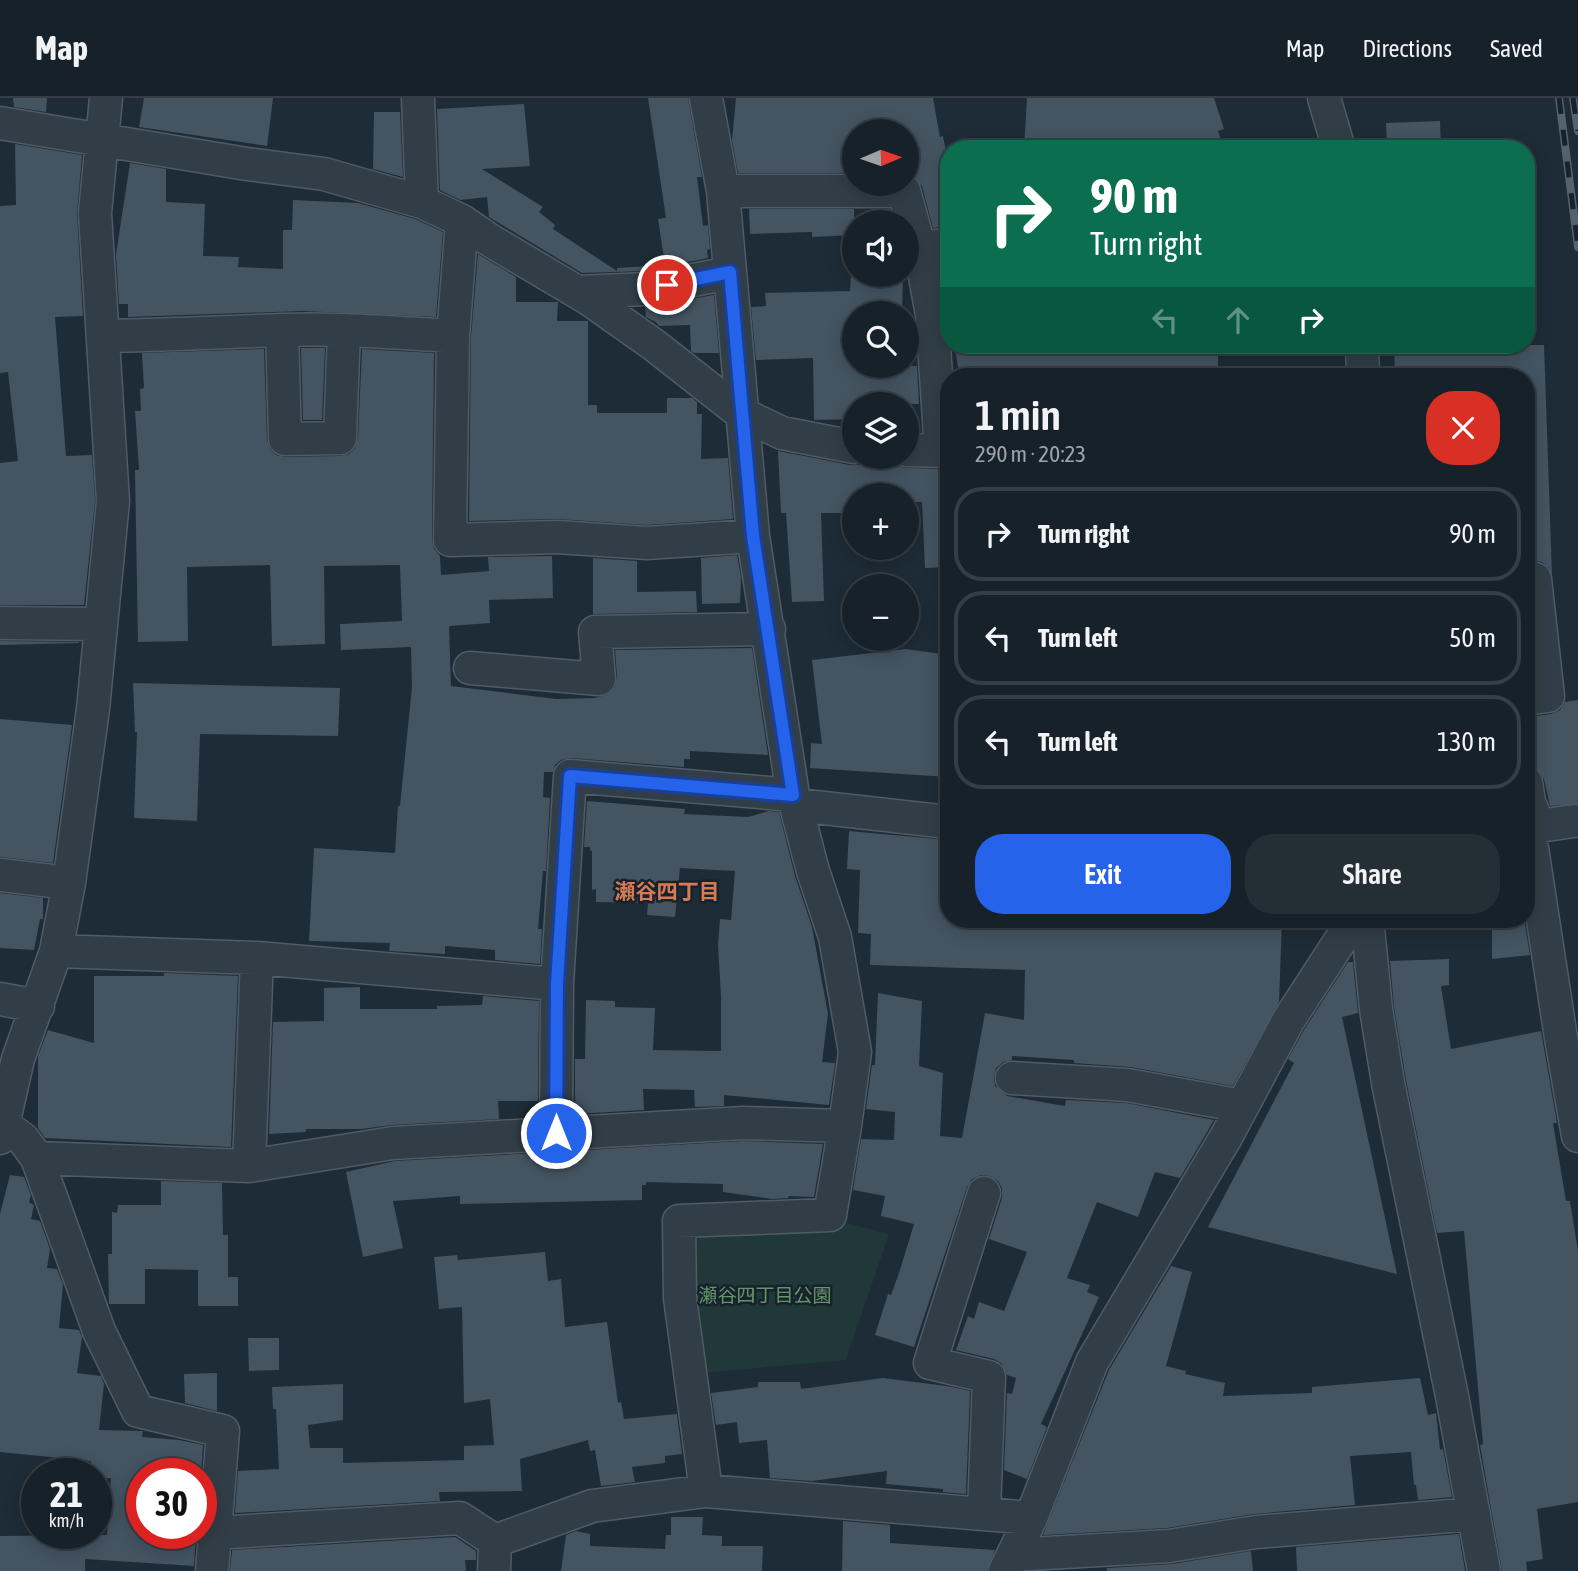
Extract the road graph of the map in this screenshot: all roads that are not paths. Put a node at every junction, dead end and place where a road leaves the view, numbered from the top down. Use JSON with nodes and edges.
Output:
{"nodes":[{"id":1,"x":106,"y":98,"type":"edge"},
{"id":2,"x":391,"y":98,"type":"edge"},
{"id":3,"x":428,"y":98,"type":"edge"},
{"id":4,"x":706,"y":98,"type":"edge"},
{"id":5,"x":1310,"y":98,"type":"edge"},
{"id":6,"x":1324,"y":98,"type":"edge"},
{"id":7,"x":418,"y":99,"type":"edge"},
{"id":8,"x":0,"y":123,"type":"edge"},
{"id":9,"x":102,"y":140,"type":"junction"},
{"id":10,"x":1319,"y":140,"type":"edge"},
{"id":11,"x":1337,"y":140,"type":"edge"},
{"id":12,"x":723,"y":191,"type":"junction"},
{"id":13,"x":422,"y":202,"type":"junction"},
{"id":14,"x":462,"y":221,"type":"junction"},
{"id":15,"x":934,"y":247,"type":"edge"},
{"id":16,"x":730,"y":272,"type":"junction"},
{"id":17,"x":578,"y":292,"type":"junction"},
{"id":18,"x":282,"y":330,"type":"junction"},
{"id":19,"x":344,"y":330,"type":"junction"},
{"id":20,"x":104,"y":336,"type":"junction"},
{"id":21,"x":453,"y":336,"type":"junction"},
{"id":22,"x":940,"y":399,"type":"edge"},
{"id":23,"x":742,"y":414,"type":"junction"},
{"id":24,"x":842,"y":445,"type":"edge"},
{"id":25,"x":919,"y":450,"type":"edge"},
{"id":26,"x":940,"y":451,"type":"edge"},
{"id":27,"x":753,"y":536,"type":"junction"},
{"id":28,"x":1535,"y":603,"type":"edge"},
{"id":29,"x":0,"y":623,"type":"edge"},
{"id":30,"x":100,"y":624,"type":"junction"},
{"id":31,"x":769,"y":629,"type":"junction"},
{"id":32,"x":470,"y":668,"type":"dead end"},
{"id":33,"x":1535,"y":698,"type":"edge"},
{"id":34,"x":795,"y":800,"type":"junction"},
{"id":35,"x":1535,"y":812,"type":"edge"},
{"id":36,"x":940,"y":821,"type":"edge"},
{"id":37,"x":1576,"y":824,"type":"edge"},
{"id":38,"x":1535,"y":868,"type":"edge"},
{"id":39,"x":0,"y":875,"type":"edge"},
{"id":40,"x":69,"y":883,"type":"junction"},
{"id":41,"x":1348,"y":928,"type":"edge"},
{"id":42,"x":1368,"y":928,"type":"edge"},
{"id":43,"x":56,"y":951,"type":"junction"},
{"id":44,"x":257,"y":958,"type":"junction"},
{"id":45,"x":557,"y":984,"type":"junction"},
{"id":46,"x":0,"y":999,"type":"edge"},
{"id":47,"x":38,"y":1006,"type":"junction"},
{"id":48,"x":1012,"y":1078,"type":"dead end"},
{"id":49,"x":1242,"y":1106,"type":"junction"},
{"id":50,"x":845,"y":1126,"type":"junction"},
{"id":51,"x":2,"y":1132,"type":"edge"},
{"id":52,"x":556,"y":1133,"type":"junction"},
{"id":53,"x":1578,"y":1136,"type":"edge"},
{"id":54,"x":37,"y":1158,"type":"junction"},
{"id":55,"x":249,"y":1166,"type":"junction"},
{"id":56,"x":984,"y":1192,"type":"dead end"},
{"id":57,"x":706,"y":1491,"type":"junction"},
{"id":58,"x":217,"y":1499,"type":"edge"},
{"id":59,"x":984,"y":1512,"type":"junction"},
{"id":60,"x":1474,"y":1514,"type":"junction"},
{"id":61,"x":1031,"y":1518,"type":"junction"},
{"id":62,"x":217,"y":1533,"type":"edge"},
{"id":63,"x":213,"y":1549,"type":"edge"},
{"id":64,"x":495,"y":1556,"type":"edge"},
{"id":65,"x":1009,"y":1563,"type":"edge"},
{"id":66,"x":212,"y":1571,"type":"edge"},
{"id":67,"x":1484,"y":1571,"type":"edge"}],
"edges":[{"from":1,"to":9,"type":"street"},
{"from":2,"to":7,"type":"street"},
{"from":3,"to":7,"type":"street"},
{"from":4,"to":12,"type":"street"},
{"from":5,"to":10,"type":"street"},
{"from":6,"to":11,"type":"street"},
{"from":7,"to":13,"type":"street"},
{"from":8,"to":9,"type":"street"},
{"from":9,"to":13,"type":"street"},
{"from":9,"to":20,"type":"street"},
{"from":12,"to":15,"type":"street"},
{"from":12,"to":16,"type":"street"},
{"from":13,"to":14,"type":"street"},
{"from":14,"to":17,"type":"street"},
{"from":14,"to":21,"type":"street"},
{"from":15,"to":22,"type":"street"},
{"from":16,"to":17,"type":"street"},
{"from":16,"to":23,"type":"street"},
{"from":17,"to":23,"type":"street"},
{"from":18,"to":19,"type":"street"},
{"from":18,"to":19,"type":"street"},
{"from":18,"to":20,"type":"street"},
{"from":19,"to":21,"type":"street"},
{"from":20,"to":30,"type":"street"},
{"from":21,"to":27,"type":"street"},
{"from":23,"to":24,"type":"street"},
{"from":23,"to":27,"type":"street"},
{"from":25,"to":26,"type":"street"},
{"from":27,"to":31,"type":"street"},
{"from":28,"to":33,"type":"street"},
{"from":29,"to":30,"type":"street"},
{"from":30,"to":40,"type":"street"},
{"from":31,"to":32,"type":"street"},
{"from":31,"to":34,"type":"street"},
{"from":34,"to":36,"type":"street"},
{"from":34,"to":45,"type":"street"},
{"from":34,"to":50,"type":"street"},
{"from":35,"to":37,"type":"street"},
{"from":38,"to":53,"type":"street"},
{"from":39,"to":40,"type":"street"},
{"from":40,"to":43,"type":"street"},
{"from":41,"to":49,"type":"street"},
{"from":42,"to":60,"type":"street"},
{"from":43,"to":44,"type":"street"},
{"from":43,"to":47,"type":"street"},
{"from":44,"to":45,"type":"street"},
{"from":44,"to":55,"type":"street"},
{"from":45,"to":52,"type":"street"},
{"from":46,"to":47,"type":"street"},
{"from":47,"to":51,"type":"street"},
{"from":48,"to":49,"type":"street"},
{"from":49,"to":61,"type":"street"},
{"from":50,"to":52,"type":"street"},
{"from":50,"to":57,"type":"street"},
{"from":51,"to":54,"type":"street"},
{"from":52,"to":55,"type":"street"},
{"from":54,"to":55,"type":"street"},
{"from":54,"to":58,"type":"street"},
{"from":56,"to":59,"type":"street"},
{"from":57,"to":59,"type":"street"},
{"from":57,"to":64,"type":"street"},
{"from":59,"to":61,"type":"street"},
{"from":60,"to":65,"type":"street"},
{"from":60,"to":67,"type":"street"},
{"from":61,"to":65,"type":"street"},
{"from":62,"to":64,"type":"street"},
{"from":63,"to":66,"type":"street"}]}
